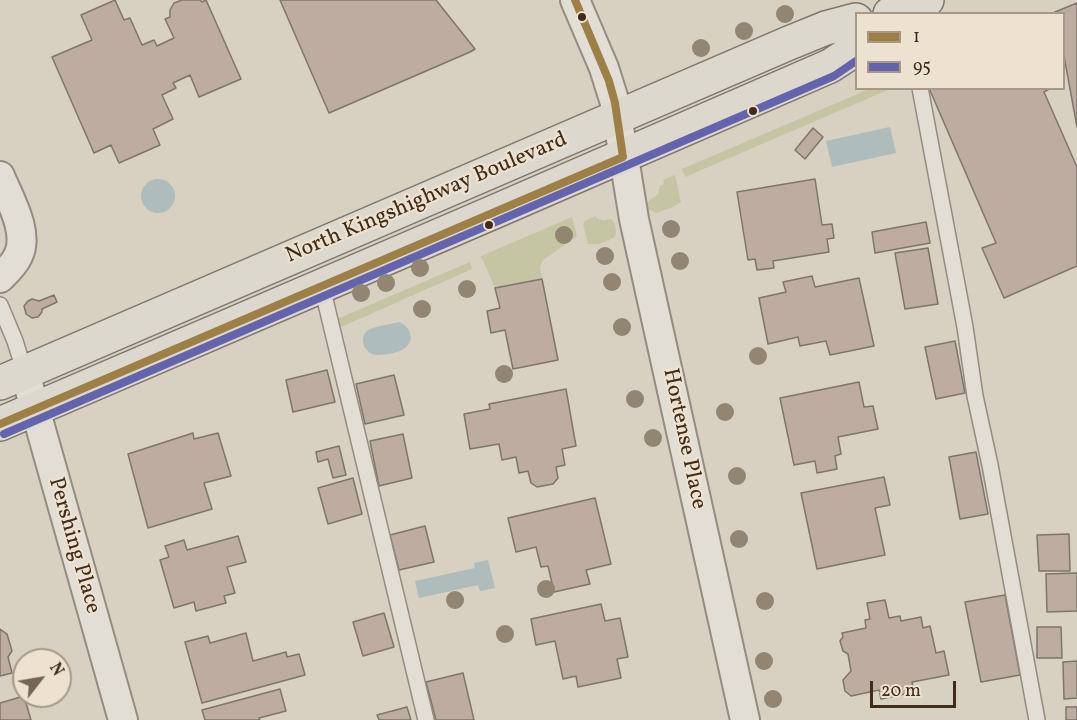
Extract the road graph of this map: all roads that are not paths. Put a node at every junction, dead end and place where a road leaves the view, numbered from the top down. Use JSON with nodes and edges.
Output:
{"nodes":[{"id":1,"x":575,"y":0,"type":"edge"},
{"id":2,"x":855,"y":20,"type":"edge"},
{"id":3,"x":855,"y":50,"type":"edge"},
{"id":4,"x":920,"y":90,"type":"edge"},
{"id":5,"x":617,"y":117,"type":"junction"},
{"id":6,"x":623,"y":157,"type":"junction"},
{"id":7,"x":0,"y":176,"type":"edge"},
{"id":8,"x":0,"y":278,"type":"edge"},
{"id":9,"x":322,"y":286,"type":"junction"},
{"id":10,"x":0,"y":305,"type":"edge"},
{"id":11,"x":12,"y":378,"type":"edge"},
{"id":12,"x":35,"y":409,"type":"junction"},
{"id":13,"x":0,"y":424,"type":"edge"},
{"id":14,"x":123,"y":720,"type":"edge"},
{"id":15,"x":426,"y":720,"type":"edge"},
{"id":16,"x":744,"y":720,"type":"edge"},
{"id":17,"x":1037,"y":720,"type":"edge"}],
"edges":[{"from":1,"to":5,"type":"street","name":"Hortense Place"},
{"from":2,"to":5,"type":"main road","name":"North Kingshighway Boulevard"},
{"from":3,"to":6,"type":"main road","name":"North Kingshighway Boulevard"},
{"from":4,"to":17,"type":"lane"},
{"from":5,"to":6,"type":"street","name":"Hortense Place"},
{"from":5,"to":11,"type":"main road","name":"North Kingshighway Boulevard"},
{"from":6,"to":9,"type":"main road","name":"North Kingshighway Boulevard"},
{"from":6,"to":16,"type":"street","name":"Hortense Place"},
{"from":7,"to":8,"type":"street"},
{"from":9,"to":12,"type":"main road","name":"North Kingshighway Boulevard"},
{"from":9,"to":15,"type":"lane"},
{"from":10,"to":11,"type":"lane"},
{"from":11,"to":12,"type":"street","name":"Pershing Place"},
{"from":12,"to":13,"type":"main road","name":"North Kingshighway Boulevard"},
{"from":12,"to":14,"type":"street","name":"Pershing Place"}]}
